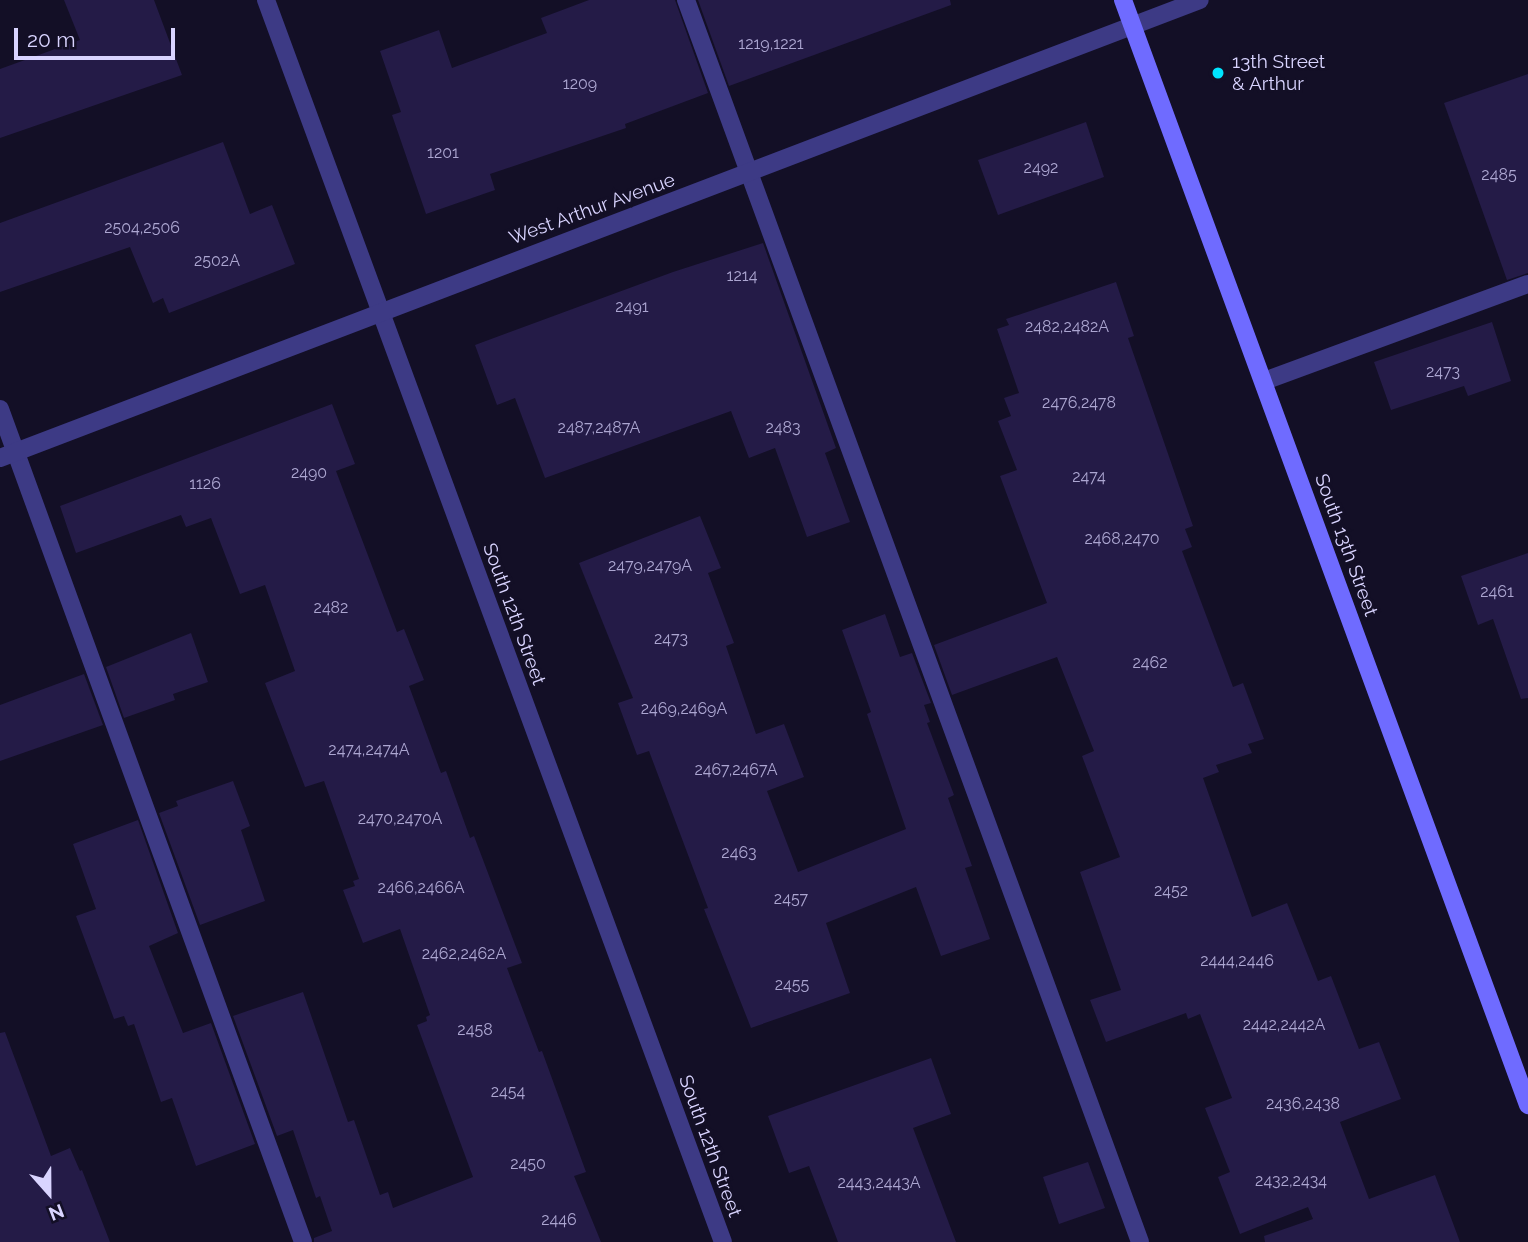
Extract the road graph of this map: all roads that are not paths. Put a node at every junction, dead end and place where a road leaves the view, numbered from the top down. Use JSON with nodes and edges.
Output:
{"nodes":[{"id":1,"x":266,"y":0,"type":"edge"},
{"id":2,"x":686,"y":0,"type":"edge"},
{"id":3,"x":1123,"y":0,"type":"edge"},
{"id":4,"x":1199,"y":0,"type":"edge"},
{"id":5,"x":1132,"y":25,"type":"junction"},
{"id":6,"x":749,"y":173,"type":"junction"},
{"id":7,"x":1528,"y":284,"type":"edge"},
{"id":8,"x":380,"y":312,"type":"junction"},
{"id":9,"x":1264,"y":381,"type":"junction"},
{"id":10,"x":0,"y":409,"type":"edge"},
{"id":11,"x":8,"y":455,"type":"edge"},
{"id":12,"x":1528,"y":1105,"type":"edge"},
{"id":13,"x":303,"y":1242,"type":"edge"},
{"id":14,"x":723,"y":1242,"type":"edge"},
{"id":15,"x":1140,"y":1242,"type":"edge"}],
"edges":[{"from":1,"to":8,"type":"street","name":"South 12th Street"},
{"from":2,"to":6,"type":"street"},
{"from":3,"to":5,"type":"street","name":"South 13th Street"},
{"from":4,"to":5,"type":"street","name":"West Arthur Avenue"},
{"from":5,"to":6,"type":"street","name":"West Arthur Avenue"},
{"from":5,"to":9,"type":"street","name":"South 13th Street"},
{"from":6,"to":8,"type":"street","name":"West Arthur Avenue"},
{"from":6,"to":15,"type":"street"},
{"from":7,"to":9,"type":"street"},
{"from":8,"to":11,"type":"street","name":"West Arthur Avenue"},
{"from":8,"to":14,"type":"street","name":"South 12th Street"},
{"from":9,"to":12,"type":"street","name":"South 13th Street"},
{"from":10,"to":11,"type":"street"},
{"from":11,"to":13,"type":"street"}]}
